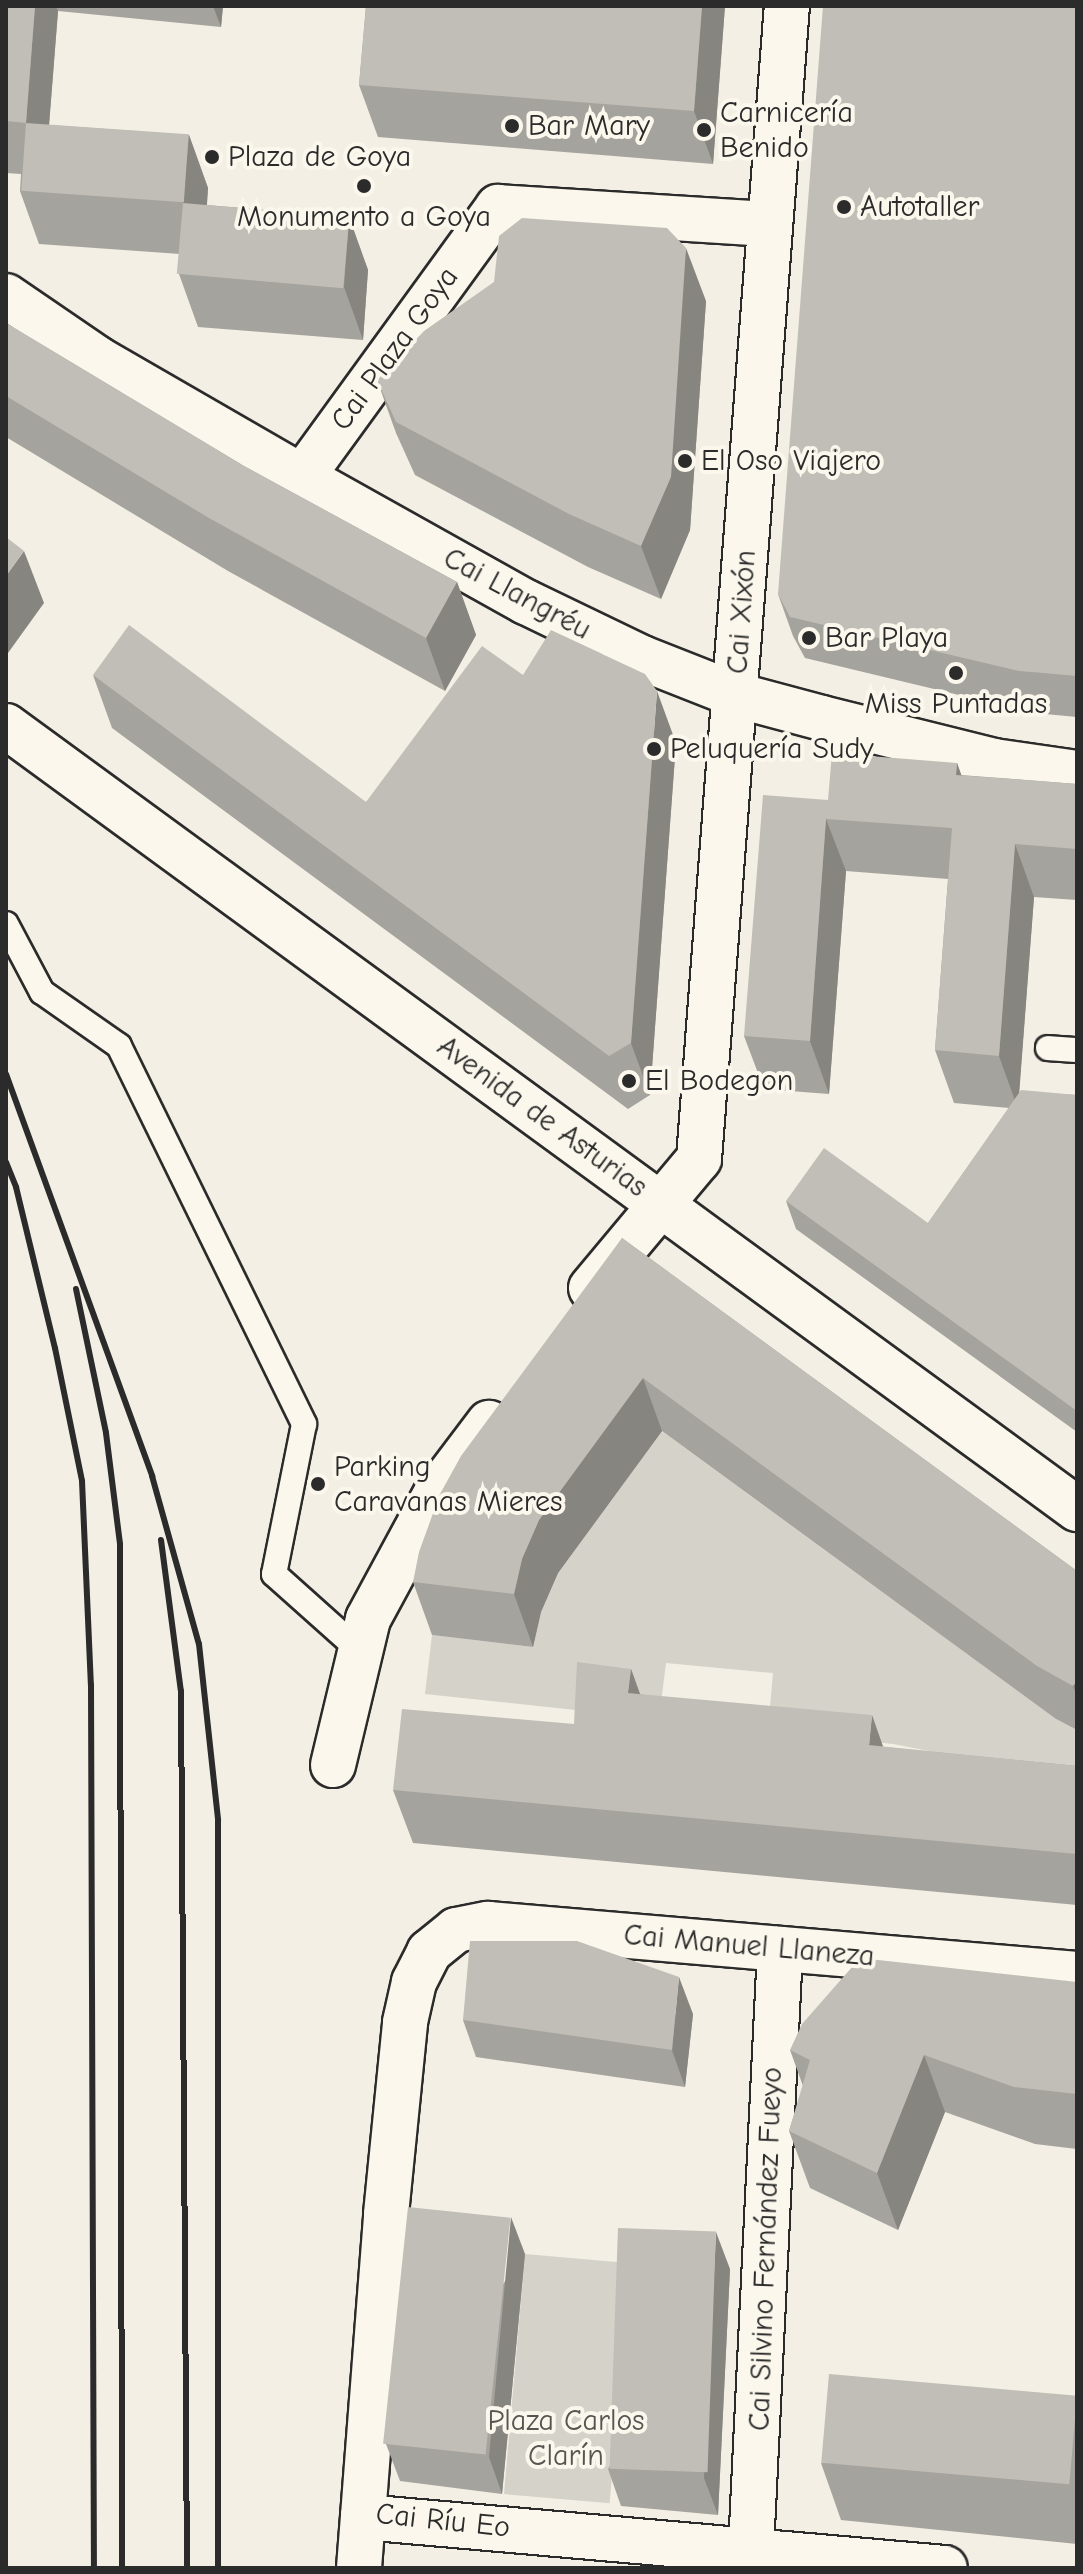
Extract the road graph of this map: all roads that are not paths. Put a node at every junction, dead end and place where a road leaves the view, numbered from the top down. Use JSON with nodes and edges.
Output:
{"nodes":[{"id":1,"x":787,"y":6,"type":"edge"},
{"id":2,"x":769,"y":224,"type":"junction"},
{"id":3,"x":6,"y":296,"type":"edge"},
{"id":4,"x":302,"y":477,"type":"junction"},
{"id":5,"x":736,"y":695,"type":"junction"},
{"id":6,"x":6,"y":726,"type":"edge"},
{"id":7,"x":1077,"y":773,"type":"edge"},
{"id":8,"x":6,"y":924,"type":"edge"},
{"id":9,"x":1048,"y":1048,"type":"dead end"},
{"id":10,"x":1077,"y":1050,"type":"edge"},
{"id":11,"x":663,"y":1206,"type":"junction"},
{"id":12,"x":571,"y":1315,"type":"edge"},
{"id":13,"x":513,"y":1392,"type":"edge"},
{"id":14,"x":1077,"y":1509,"type":"edge"},
{"id":15,"x":360,"y":1651,"type":"junction"},
{"id":16,"x":333,"y":1765,"type":"dead end"},
{"id":17,"x":780,"y":1949,"type":"junction"},
{"id":18,"x":429,"y":1952,"type":"joint"},
{"id":19,"x":1077,"y":1974,"type":"edge"},
{"id":20,"x":363,"y":2517,"type":"junction"},
{"id":21,"x":751,"y":2549,"type":"junction"},
{"id":22,"x":359,"y":2568,"type":"edge"},
{"id":23,"x":945,"y":2568,"type":"edge"}],
"edges":[{"from":1,"to":2,"type":"street","name":"Cai Xixón"},
{"from":2,"to":4,"type":"street","name":"Cai Plaza Goya"},
{"from":2,"to":5,"type":"street","name":"Cai Xixón"},
{"from":3,"to":4,"type":"street","name":"Cai Llangréu"},
{"from":4,"to":5,"type":"street","name":"Cai Llangréu"},
{"from":5,"to":7,"type":"street","name":"Cai Llangréu"},
{"from":5,"to":11,"type":"street","name":"Cai Xixón"},
{"from":6,"to":11,"type":"street","name":"Avenida de Asturias"},
{"from":8,"to":15,"type":"lane"},
{"from":9,"to":10,"type":"lane"},
{"from":11,"to":12,"type":"street","name":"Cai Xixón"},
{"from":11,"to":14,"type":"street","name":"Avenida de Asturias"},
{"from":13,"to":15,"type":"street"},
{"from":15,"to":16,"type":"street"},
{"from":17,"to":18,"type":"street","name":"Cai Manuel Llaneza"},
{"from":17,"to":19,"type":"street","name":"Cai Manuel Llaneza"},
{"from":17,"to":21,"type":"street","name":"Cai Silvino Fernández Fueyo"},
{"from":18,"to":20,"type":"street","name":"Cai Ríu Eo"},
{"from":20,"to":21,"type":"street","name":"Cai Ríu Eo"},
{"from":20,"to":22,"type":"street"},
{"from":21,"to":23,"type":"street","name":"Cai Ríu Eo"}]}
